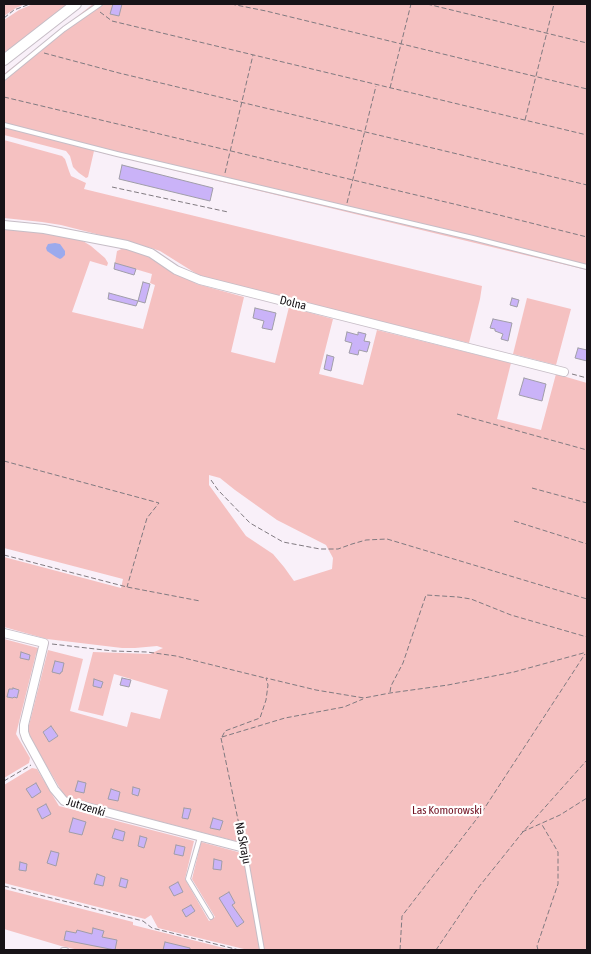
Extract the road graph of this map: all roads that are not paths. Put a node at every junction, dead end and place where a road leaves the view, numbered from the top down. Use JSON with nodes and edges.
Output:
{"nodes":[{"id":1,"x":76,"y":4,"type":"edge"},
{"id":2,"x":100,"y":4,"type":"edge"},
{"id":3,"x":4,"y":60,"type":"edge"},
{"id":4,"x":4,"y":78,"type":"edge"},
{"id":5,"x":4,"y":125,"type":"edge"},
{"id":6,"x":4,"y":225,"type":"edge"},
{"id":7,"x":587,"y":267,"type":"edge"},
{"id":8,"x":564,"y":372,"type":"road end"},
{"id":9,"x":4,"y":633,"type":"edge"},
{"id":10,"x":200,"y":837,"type":"junction"},
{"id":11,"x":244,"y":848,"type":"joint"},
{"id":12,"x":211,"y":918,"type":"dead end"},
{"id":13,"x":262,"y":950,"type":"edge"}],
"edges":[{"from":1,"to":3,"type":"street"},
{"from":2,"to":4,"type":"lane"},
{"from":5,"to":7,"type":"lane"},
{"from":6,"to":8,"type":"street","name":"Dolna"},
{"from":9,"to":10,"type":"street","name":"Jutrzenki"},
{"from":10,"to":11,"type":"street","name":"Jutrzenki"},
{"from":10,"to":12,"type":"lane"},
{"from":11,"to":13,"type":"lane","name":"Na Skraju"}]}
